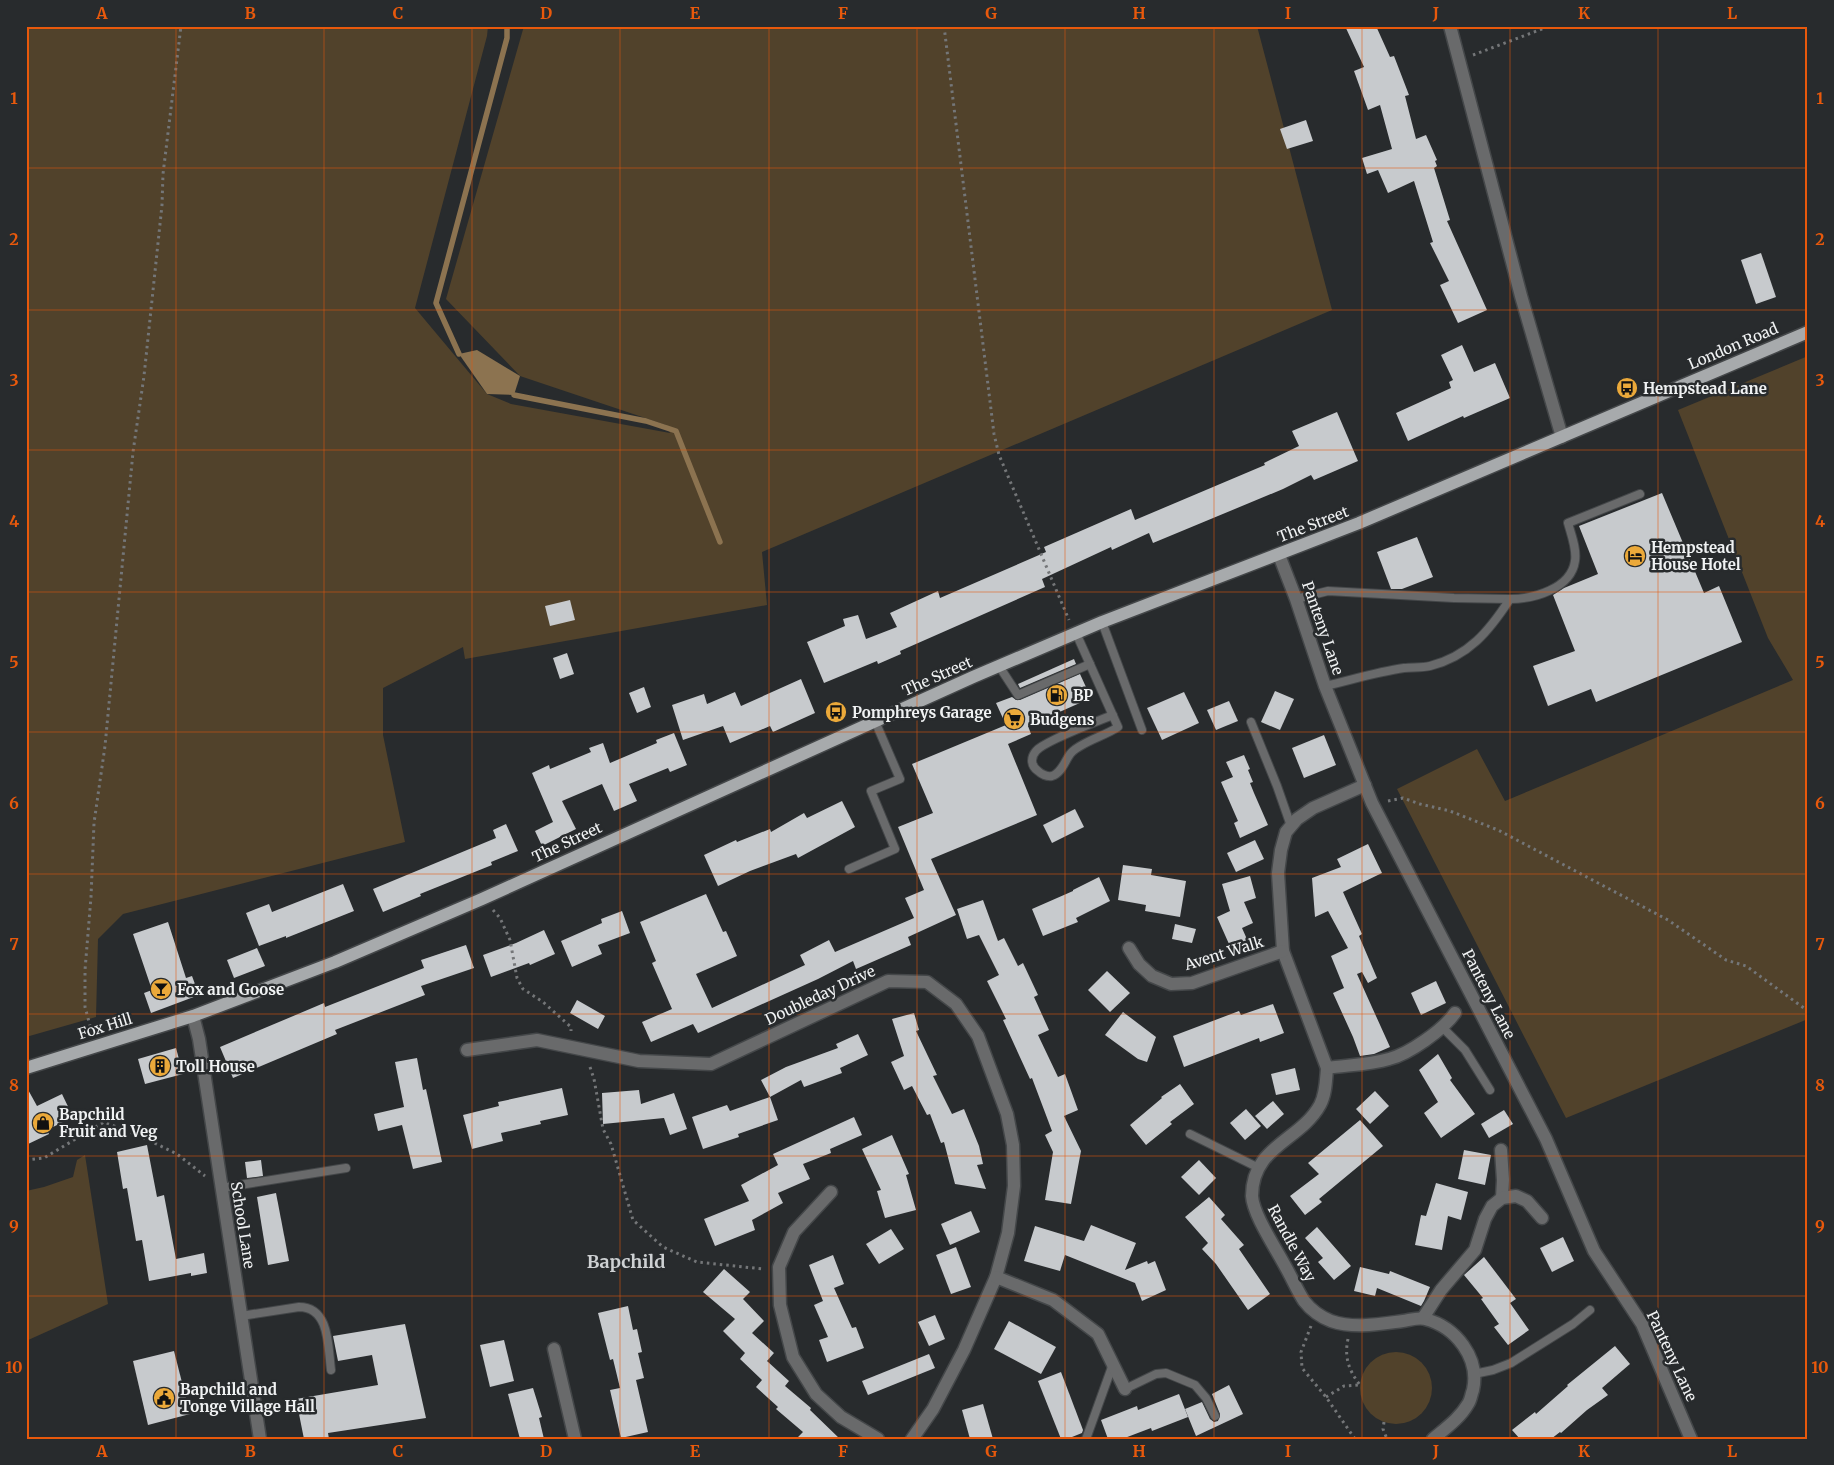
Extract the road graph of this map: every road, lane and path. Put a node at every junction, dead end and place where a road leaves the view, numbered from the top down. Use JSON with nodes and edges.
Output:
{"nodes":[{"id":1,"x":181,"y":26,"type":"edge"},
{"id":2,"x":944,"y":26,"type":"edge"},
{"id":3,"x":1450,"y":26,"type":"edge"},
{"id":4,"x":1550,"y":26,"type":"edge"},
{"id":5,"x":1459,"y":60,"type":"junction"},
{"id":6,"x":1808,"y":332,"type":"edge"},
{"id":7,"x":1562,"y":437,"type":"junction"},
{"id":8,"x":1640,"y":494,"type":"dead end"},
{"id":9,"x":1279,"y":555,"type":"junction"},
{"id":10,"x":1296,"y":599,"type":"junction"},
{"id":11,"x":1510,"y":599,"type":"junction"},
{"id":12,"x":1102,"y":622,"type":"junction"},
{"id":13,"x":1076,"y":633,"type":"junction"},
{"id":14,"x":1090,"y":664,"type":"junction"},
{"id":15,"x":999,"y":666,"type":"junction"},
{"id":16,"x":1325,"y":686,"type":"junction"},
{"id":17,"x":1113,"y":715,"type":"junction"},
{"id":18,"x":875,"y":721,"type":"junction"},
{"id":19,"x":1252,"y":722,"type":"dead end"},
{"id":20,"x":1142,"y":730,"type":"dead end"},
{"id":21,"x":1365,"y":785,"type":"junction"},
{"id":22,"x":1372,"y":803,"type":"junction"},
{"id":23,"x":1291,"y":826,"type":"junction"},
{"id":24,"x":849,"y":869,"type":"dead end"},
{"id":25,"x":482,"y":899,"type":"junction"},
{"id":26,"x":1129,"y":948,"type":"dead end"},
{"id":27,"x":1283,"y":952,"type":"junction"},
{"id":28,"x":1808,"y":1011,"type":"edge"},
{"id":29,"x":1455,"y":1013,"type":"dead end"},
{"id":30,"x":193,"y":1016,"type":"junction"},
{"id":31,"x":1442,"y":1027,"type":"junction"},
{"id":32,"x":95,"y":1046,"type":"junction"},
{"id":33,"x":572,"y":1047,"type":"junction"},
{"id":34,"x":467,"y":1050,"type":"dead end"},
{"id":35,"x":26,"y":1068,"type":"edge"},
{"id":36,"x":1327,"y":1068,"type":"junction"},
{"id":37,"x":1490,"y":1090,"type":"dead end"},
{"id":38,"x":1190,"y":1134,"type":"dead end"},
{"id":39,"x":1501,"y":1150,"type":"dead end"},
{"id":40,"x":26,"y":1160,"type":"edge"},
{"id":41,"x":346,"y":1168,"type":"dead end"},
{"id":42,"x":1259,"y":1168,"type":"junction"},
{"id":43,"x":221,"y":1188,"type":"junction"},
{"id":44,"x":831,"y":1192,"type":"dead end"},
{"id":45,"x":1502,"y":1198,"type":"junction"},
{"id":46,"x":1542,"y":1218,"type":"dead end"},
{"id":47,"x":779,"y":1267,"type":"junction"},
{"id":48,"x":996,"y":1277,"type":"junction"},
{"id":49,"x":1590,"y":1310,"type":"dead end"},
{"id":50,"x":1317,"y":1314,"type":"junction"},
{"id":51,"x":241,"y":1316,"type":"junction"},
{"id":52,"x":1423,"y":1318,"type":"junction"},
{"id":53,"x":1352,"y":1325,"type":"junction"},
{"id":54,"x":554,"y":1349,"type":"dead end"},
{"id":55,"x":1113,"y":1364,"type":"junction"},
{"id":56,"x":331,"y":1370,"type":"dead end"},
{"id":57,"x":1474,"y":1374,"type":"junction"},
{"id":58,"x":1125,"y":1389,"type":"joint"},
{"id":59,"x":1326,"y":1397,"type":"junction"},
{"id":60,"x":1215,"y":1416,"type":"dead end"},
{"id":61,"x":1384,"y":1422,"type":"dead end"},
{"id":62,"x":260,"y":1439,"type":"edge"},
{"id":63,"x":575,"y":1439,"type":"edge"},
{"id":64,"x":878,"y":1439,"type":"edge"},
{"id":65,"x":912,"y":1439,"type":"edge"},
{"id":66,"x":1086,"y":1439,"type":"edge"},
{"id":67,"x":1355,"y":1439,"type":"edge"},
{"id":68,"x":1387,"y":1439,"type":"edge"},
{"id":69,"x":1433,"y":1439,"type":"edge"},
{"id":70,"x":1691,"y":1439,"type":"edge"}],
"edges":[{"from":1,"to":32,"type":"path"},
{"from":2,"to":13,"type":"path"},
{"from":3,"to":5,"type":"street"},
{"from":4,"to":5,"type":"path"},
{"from":5,"to":7,"type":"street"},
{"from":6,"to":7,"type":"main road","name":"London Road"},
{"from":7,"to":9,"type":"main road","name":"The Street"},
{"from":8,"to":11,"type":"lane"},
{"from":9,"to":10,"type":"street","name":"Panteny Lane"},
{"from":9,"to":12,"type":"main road","name":"The Street"},
{"from":10,"to":11,"type":"lane"},
{"from":10,"to":16,"type":"street","name":"Panteny Lane"},
{"from":11,"to":16,"type":"lane"},
{"from":12,"to":13,"type":"main road","name":"The Street"},
{"from":12,"to":20,"type":"lane"},
{"from":13,"to":14,"type":"lane"},
{"from":13,"to":15,"type":"main road","name":"The Street"},
{"from":14,"to":15,"type":"lane"},
{"from":14,"to":17,"type":"lane"},
{"from":15,"to":18,"type":"main road","name":"The Street"},
{"from":16,"to":21,"type":"street","name":"Panteny Lane"},
{"from":17,"to":17,"type":"lane"},
{"from":18,"to":24,"type":"lane"},
{"from":18,"to":25,"type":"main road","name":"The Street"},
{"from":19,"to":23,"type":"lane"},
{"from":21,"to":22,"type":"street","name":"Panteny Lane"},
{"from":21,"to":23,"type":"street","name":"Randle Way"},
{"from":22,"to":28,"type":"path"},
{"from":22,"to":70,"type":"street","name":"Panteny Lane"},
{"from":23,"to":27,"type":"street","name":"Randle Way"},
{"from":25,"to":30,"type":"main road","name":"The Street"},
{"from":25,"to":33,"type":"path"},
{"from":26,"to":27,"type":"street","name":"Avent Walk"},
{"from":27,"to":36,"type":"street","name":"Randle Way"},
{"from":29,"to":31,"type":"street"},
{"from":30,"to":32,"type":"main road","name":"Fox Hill"},
{"from":30,"to":43,"type":"street","name":"School Lane"},
{"from":31,"to":36,"type":"street"},
{"from":31,"to":37,"type":"lane"},
{"from":32,"to":35,"type":"main road","name":"Fox Hill"},
{"from":33,"to":34,"type":"street","name":"Doubleday Drive"},
{"from":33,"to":47,"type":"path"},
{"from":33,"to":48,"type":"street","name":"Doubleday Drive"},
{"from":36,"to":42,"type":"street","name":"Randle Way"},
{"from":38,"to":42,"type":"lane"},
{"from":39,"to":45,"type":"street"},
{"from":40,"to":43,"type":"path"},
{"from":41,"to":43,"type":"lane"},
{"from":42,"to":50,"type":"street","name":"Randle Way"},
{"from":43,"to":51,"type":"street","name":"School Lane"},
{"from":44,"to":47,"type":"street"},
{"from":45,"to":46,"type":"street"},
{"from":45,"to":52,"type":"street"},
{"from":47,"to":64,"type":"street"},
{"from":48,"to":55,"type":"street"},
{"from":48,"to":65,"type":"street","name":"Doubleday Drive"},
{"from":49,"to":57,"type":"lane"},
{"from":50,"to":53,"type":"street","name":"Randle Way"},
{"from":50,"to":59,"type":"path"},
{"from":51,"to":56,"type":"lane"},
{"from":51,"to":62,"type":"street","name":"School Lane"},
{"from":52,"to":53,"type":"street","name":"Randle Way"},
{"from":52,"to":57,"type":"street"},
{"from":53,"to":59,"type":"path"},
{"from":54,"to":63,"type":"street"},
{"from":55,"to":58,"type":"street"},
{"from":55,"to":66,"type":"lane"},
{"from":57,"to":69,"type":"street"},
{"from":58,"to":60,"type":"lane"},
{"from":59,"to":67,"type":"path"},
{"from":61,"to":68,"type":"path"}]}
